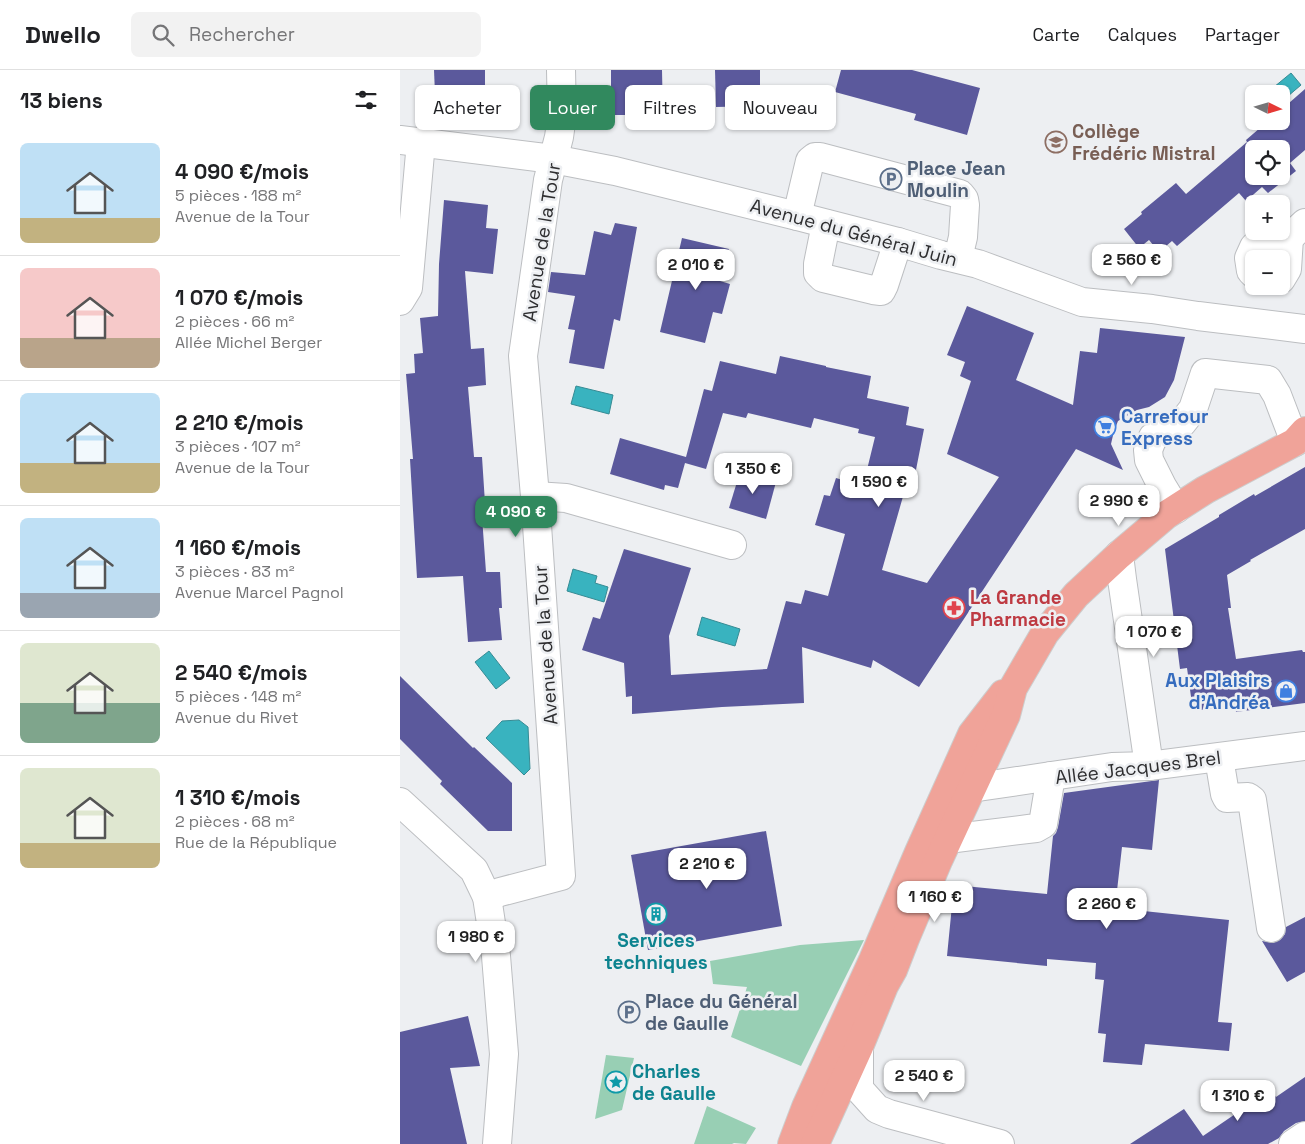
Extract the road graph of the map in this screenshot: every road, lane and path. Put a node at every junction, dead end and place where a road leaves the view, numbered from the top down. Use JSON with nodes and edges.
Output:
{"nodes":[{"id":1,"x":561,"y":70,"type":"edge"},
{"id":2,"x":411,"y":141,"type":"edge"},
{"id":3,"x":553,"y":159,"type":"junction"},
{"id":4,"x":797,"y":216,"type":"junction"},
{"id":5,"x":826,"y":224,"type":"junction"},
{"id":6,"x":1297,"y":230,"type":"edge"},
{"id":7,"x":898,"y":242,"type":"junction"},
{"id":8,"x":1253,"y":250,"type":"edge"},
{"id":9,"x":1290,"y":257,"type":"edge"},
{"id":10,"x":958,"y":258,"type":"junction"},
{"id":11,"x":400,"y":301,"type":"edge"},
{"id":12,"x":1305,"y":329,"type":"edge"},
{"id":13,"x":1302,"y":438,"type":"edge"},
{"id":14,"x":535,"y":496,"type":"junction"},
{"id":15,"x":1176,"y":509,"type":"junction"},
{"id":16,"x":732,"y":545,"type":"dead end"},
{"id":17,"x":1119,"y":554,"type":"junction"},
{"id":18,"x":1013,"y":688,"type":"junction"},
{"id":19,"x":1305,"y":746,"type":"edge"},
{"id":20,"x":1219,"y":758,"type":"junction"},
{"id":21,"x":1149,"y":766,"type":"junction"},
{"id":22,"x":1051,"y":776,"type":"junction"},
{"id":23,"x":971,"y":788,"type":"junction"},
{"id":24,"x":400,"y":802,"type":"edge"},
{"id":25,"x":948,"y":839,"type":"junction"},
{"id":26,"x":486,"y":898,"type":"junction"},
{"id":27,"x":1271,"y":928,"type":"dead end"},
{"id":28,"x":859,"y":1047,"type":"junction"},
{"id":29,"x":1305,"y":1136,"type":"edge"},
{"id":30,"x":497,"y":1144,"type":"edge"},
{"id":31,"x":792,"y":1144,"type":"edge"},
{"id":32,"x":815,"y":1144,"type":"edge"},
{"id":33,"x":1000,"y":1144,"type":"edge"},
{"id":34,"x":1293,"y":1144,"type":"edge"}],
"edges":[{"from":1,"to":3,"type":"street","name":"Avenue de la Tour"},
{"from":2,"to":3,"type":"street","name":"Avenue du Général Juin"},
{"from":2,"to":11,"type":"street"},
{"from":3,"to":4,"type":"street","name":"Avenue du Général Juin"},
{"from":3,"to":14,"type":"street","name":"Avenue de la Tour"},
{"from":4,"to":5,"type":"street","name":"Avenue du Général Juin"},
{"from":4,"to":10,"type":"street"},
{"from":5,"to":7,"type":"street","name":"Avenue du Général Juin"},
{"from":5,"to":7,"type":"street"},
{"from":6,"to":8,"type":"street"},
{"from":6,"to":9,"type":"street"},
{"from":7,"to":10,"type":"street","name":"Avenue du Général Juin"},
{"from":10,"to":12,"type":"street","name":"Avenue du Général Juin"},
{"from":13,"to":15,"type":"main road"},
{"from":13,"to":15,"type":"street"},
{"from":14,"to":16,"type":"street"},
{"from":14,"to":26,"type":"street","name":"Avenue de la Tour"},
{"from":15,"to":17,"type":"main road"},
{"from":17,"to":18,"type":"main road"},
{"from":17,"to":21,"type":"street"},
{"from":18,"to":23,"type":"main road"},
{"from":18,"to":31,"type":"main road"},
{"from":19,"to":20,"type":"street","name":"Allée Jacques Brel"},
{"from":20,"to":21,"type":"street","name":"Allée Jacques Brel"},
{"from":20,"to":27,"type":"street"},
{"from":21,"to":22,"type":"street","name":"Allée Jacques Brel"},
{"from":22,"to":23,"type":"street","name":"Allée Jacques Brel"},
{"from":22,"to":25,"type":"street"},
{"from":23,"to":25,"type":"main road"},
{"from":24,"to":26,"type":"street"},
{"from":25,"to":28,"type":"main road"},
{"from":26,"to":30,"type":"street"},
{"from":28,"to":32,"type":"main road"},
{"from":28,"to":33,"type":"street"},
{"from":29,"to":34,"type":"street"}]}
